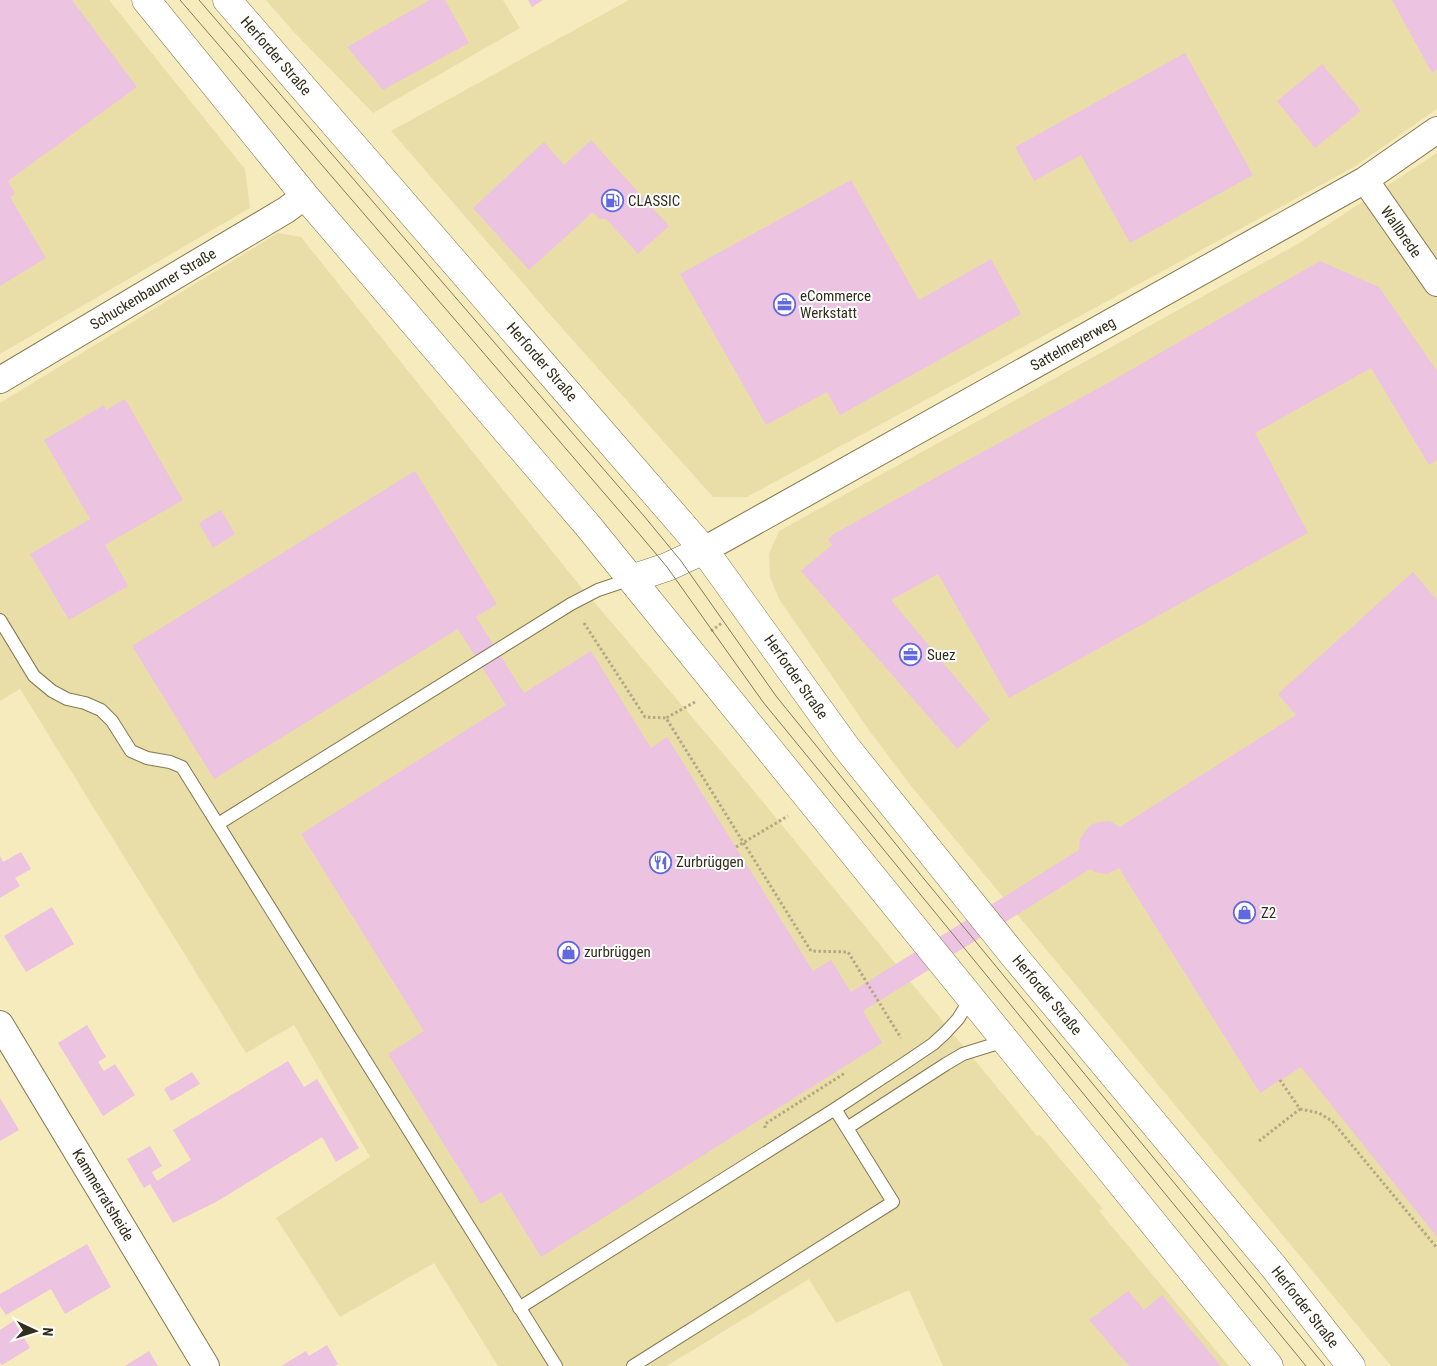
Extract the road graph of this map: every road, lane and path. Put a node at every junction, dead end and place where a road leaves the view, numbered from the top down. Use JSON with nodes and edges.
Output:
{"nodes":[{"id":1,"x":146,"y":0,"type":"edge"},
{"id":2,"x":227,"y":0,"type":"edge"},
{"id":3,"x":1437,"y":130,"type":"edge"},
{"id":4,"x":1365,"y":180,"type":"junction"},
{"id":5,"x":305,"y":196,"type":"junction"},
{"id":6,"x":1437,"y":283,"type":"edge"},
{"id":7,"x":0,"y":380,"type":"edge"},
{"id":8,"x":704,"y":550,"type":"junction"},
{"id":9,"x":631,"y":579,"type":"junction"},
{"id":10,"x":572,"y":604,"type":"junction"},
{"id":11,"x":0,"y":620,"type":"edge"},
{"id":12,"x":695,"y":702,"type":"dead end"},
{"id":13,"x":666,"y":718,"type":"junction"},
{"id":14,"x":791,"y":815,"type":"dead end"},
{"id":15,"x":218,"y":824,"type":"junction"},
{"id":16,"x":744,"y":843,"type":"junction"},
{"id":17,"x":736,"y":848,"type":"dead end"},
{"id":18,"x":971,"y":998,"type":"junction"},
{"id":19,"x":0,"y":1024,"type":"edge"},
{"id":20,"x":1005,"y":1041,"type":"junction"},
{"id":21,"x":894,"y":1042,"type":"dead end"},
{"id":22,"x":846,"y":1073,"type":"dead end"},
{"id":23,"x":1280,"y":1080,"type":"dead end"},
{"id":24,"x":836,"y":1109,"type":"junction"},
{"id":25,"x":1300,"y":1109,"type":"junction"},
{"id":26,"x":847,"y":1128,"type":"junction"},
{"id":27,"x":1259,"y":1142,"type":"dead end"},
{"id":28,"x":774,"y":1148,"type":"junction"},
{"id":29,"x":1437,"y":1248,"type":"edge"},
{"id":30,"x":519,"y":1308,"type":"junction"},
{"id":31,"x":206,"y":1366,"type":"edge"},
{"id":32,"x":556,"y":1366,"type":"edge"},
{"id":33,"x":633,"y":1366,"type":"edge"},
{"id":34,"x":1269,"y":1366,"type":"edge"},
{"id":35,"x":1351,"y":1366,"type":"edge"}],
"edges":[{"from":1,"to":5,"type":"main road"},
{"from":2,"to":8,"type":"main road","name":"Herforder Straße"},
{"from":3,"to":4,"type":"street","name":"Sattelmeyerweg"},
{"from":4,"to":6,"type":"street","name":"Wallbrede"},
{"from":4,"to":8,"type":"street","name":"Sattelmeyerweg"},
{"from":5,"to":7,"type":"street","name":"Schuckenbaumer Straße"},
{"from":5,"to":9,"type":"main road"},
{"from":8,"to":9,"type":"main road"},
{"from":8,"to":35,"type":"main road","name":"Herforder Straße"},
{"from":9,"to":10,"type":"lane"},
{"from":9,"to":18,"type":"main road"},
{"from":10,"to":13,"type":"path"},
{"from":10,"to":15,"type":"lane"},
{"from":11,"to":15,"type":"lane"},
{"from":12,"to":13,"type":"path"},
{"from":13,"to":16,"type":"path"},
{"from":14,"to":16,"type":"path"},
{"from":15,"to":30,"type":"lane"},
{"from":16,"to":17,"type":"path"},
{"from":16,"to":21,"type":"path"},
{"from":18,"to":20,"type":"main road"},
{"from":18,"to":24,"type":"lane"},
{"from":19,"to":31,"type":"street","name":"Kammerratsheide"},
{"from":20,"to":26,"type":"lane"},
{"from":20,"to":34,"type":"main road"},
{"from":22,"to":28,"type":"path"},
{"from":23,"to":25,"type":"path"},
{"from":24,"to":26,"type":"lane"},
{"from":24,"to":28,"type":"lane"},
{"from":25,"to":27,"type":"path"},
{"from":25,"to":29,"type":"path"},
{"from":26,"to":33,"type":"lane"},
{"from":28,"to":30,"type":"lane"},
{"from":30,"to":32,"type":"lane"}]}
